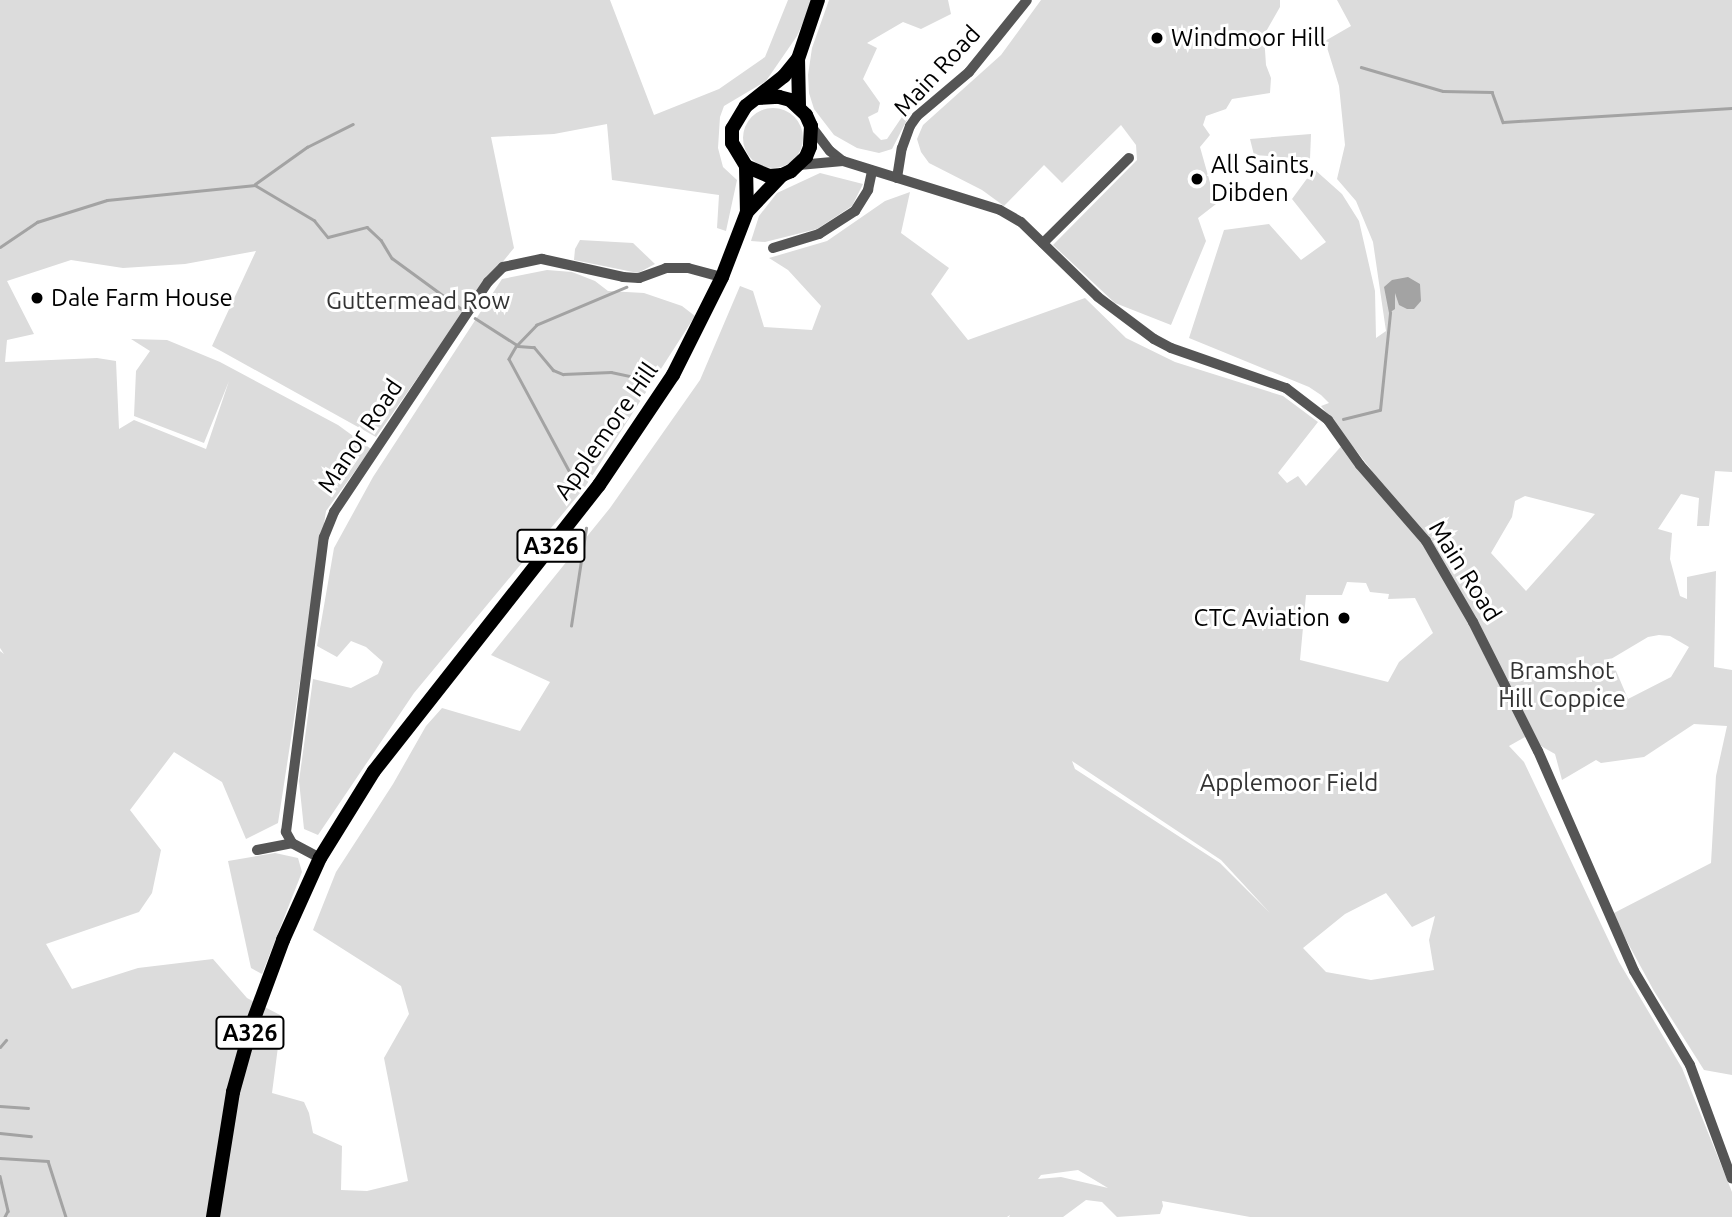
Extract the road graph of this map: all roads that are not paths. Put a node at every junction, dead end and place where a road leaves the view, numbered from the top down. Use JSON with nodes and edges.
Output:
{"nodes":[{"id":1,"x":818,"y":0,"type":"edge"},
{"id":2,"x":1027,"y":0,"type":"edge"},
{"id":3,"x":797,"y":59,"type":"junction"},
{"id":4,"x":757,"y":99,"type":"junction"},
{"id":5,"x":799,"y":106,"type":"junction"},
{"id":6,"x":811,"y":126,"type":"junction"},
{"id":7,"x":1129,"y":158,"type":"dead end"},
{"id":8,"x":843,"y":161,"type":"junction"},
{"id":9,"x":799,"y":165,"type":"junction"},
{"id":10,"x":746,"y":166,"type":"junction"},
{"id":11,"x":872,"y":171,"type":"junction"},
{"id":12,"x":782,"y":175,"type":"junction"},
{"id":13,"x":897,"y":178,"type":"junction"},
{"id":14,"x":747,"y":212,"type":"junction"},
{"id":15,"x":1043,"y":243,"type":"junction"},
{"id":16,"x":773,"y":248,"type":"dead end"},
{"id":17,"x":722,"y":277,"type":"junction"},
{"id":18,"x":292,"y":842,"type":"junction"},
{"id":19,"x":257,"y":850,"type":"dead end"},
{"id":20,"x":320,"y":858,"type":"junction"},
{"id":21,"x":1732,"y":1179,"type":"edge"},
{"id":22,"x":213,"y":1217,"type":"edge"}],
"edges":[{"from":1,"to":3,"type":"main road"},
{"from":2,"to":13,"type":"street","name":"Main Road"},
{"from":3,"to":4,"type":"main road"},
{"from":3,"to":5,"type":"main road"},
{"from":4,"to":5,"type":"main road"},
{"from":4,"to":10,"type":"main road"},
{"from":5,"to":6,"type":"main road"},
{"from":6,"to":8,"type":"street","name":"Main Road"},
{"from":6,"to":9,"type":"main road"},
{"from":7,"to":15,"type":"street"},
{"from":8,"to":9,"type":"street","name":"Main Road"},
{"from":8,"to":11,"type":"street","name":"Main Road"},
{"from":9,"to":12,"type":"main road"},
{"from":10,"to":12,"type":"main road"},
{"from":10,"to":14,"type":"main road","name":"Applemore Hill","number":"A326"},
{"from":11,"to":13,"type":"street","name":"Main Road"},
{"from":11,"to":16,"type":"street"},
{"from":12,"to":14,"type":"main road","name":"Applemore Hill","number":"A326"},
{"from":13,"to":15,"type":"street","name":"Main Road"},
{"from":14,"to":17,"type":"main road","name":"Applemore Hill","number":"A326"},
{"from":15,"to":21,"type":"street","name":"Main Road"},
{"from":17,"to":18,"type":"street","name":"Manor Road"},
{"from":17,"to":20,"type":"main road","name":"Applemore Hill","number":"A326"},
{"from":18,"to":19,"type":"street"},
{"from":18,"to":20,"type":"street"},
{"from":20,"to":22,"type":"main road","number":"A326"}]}
